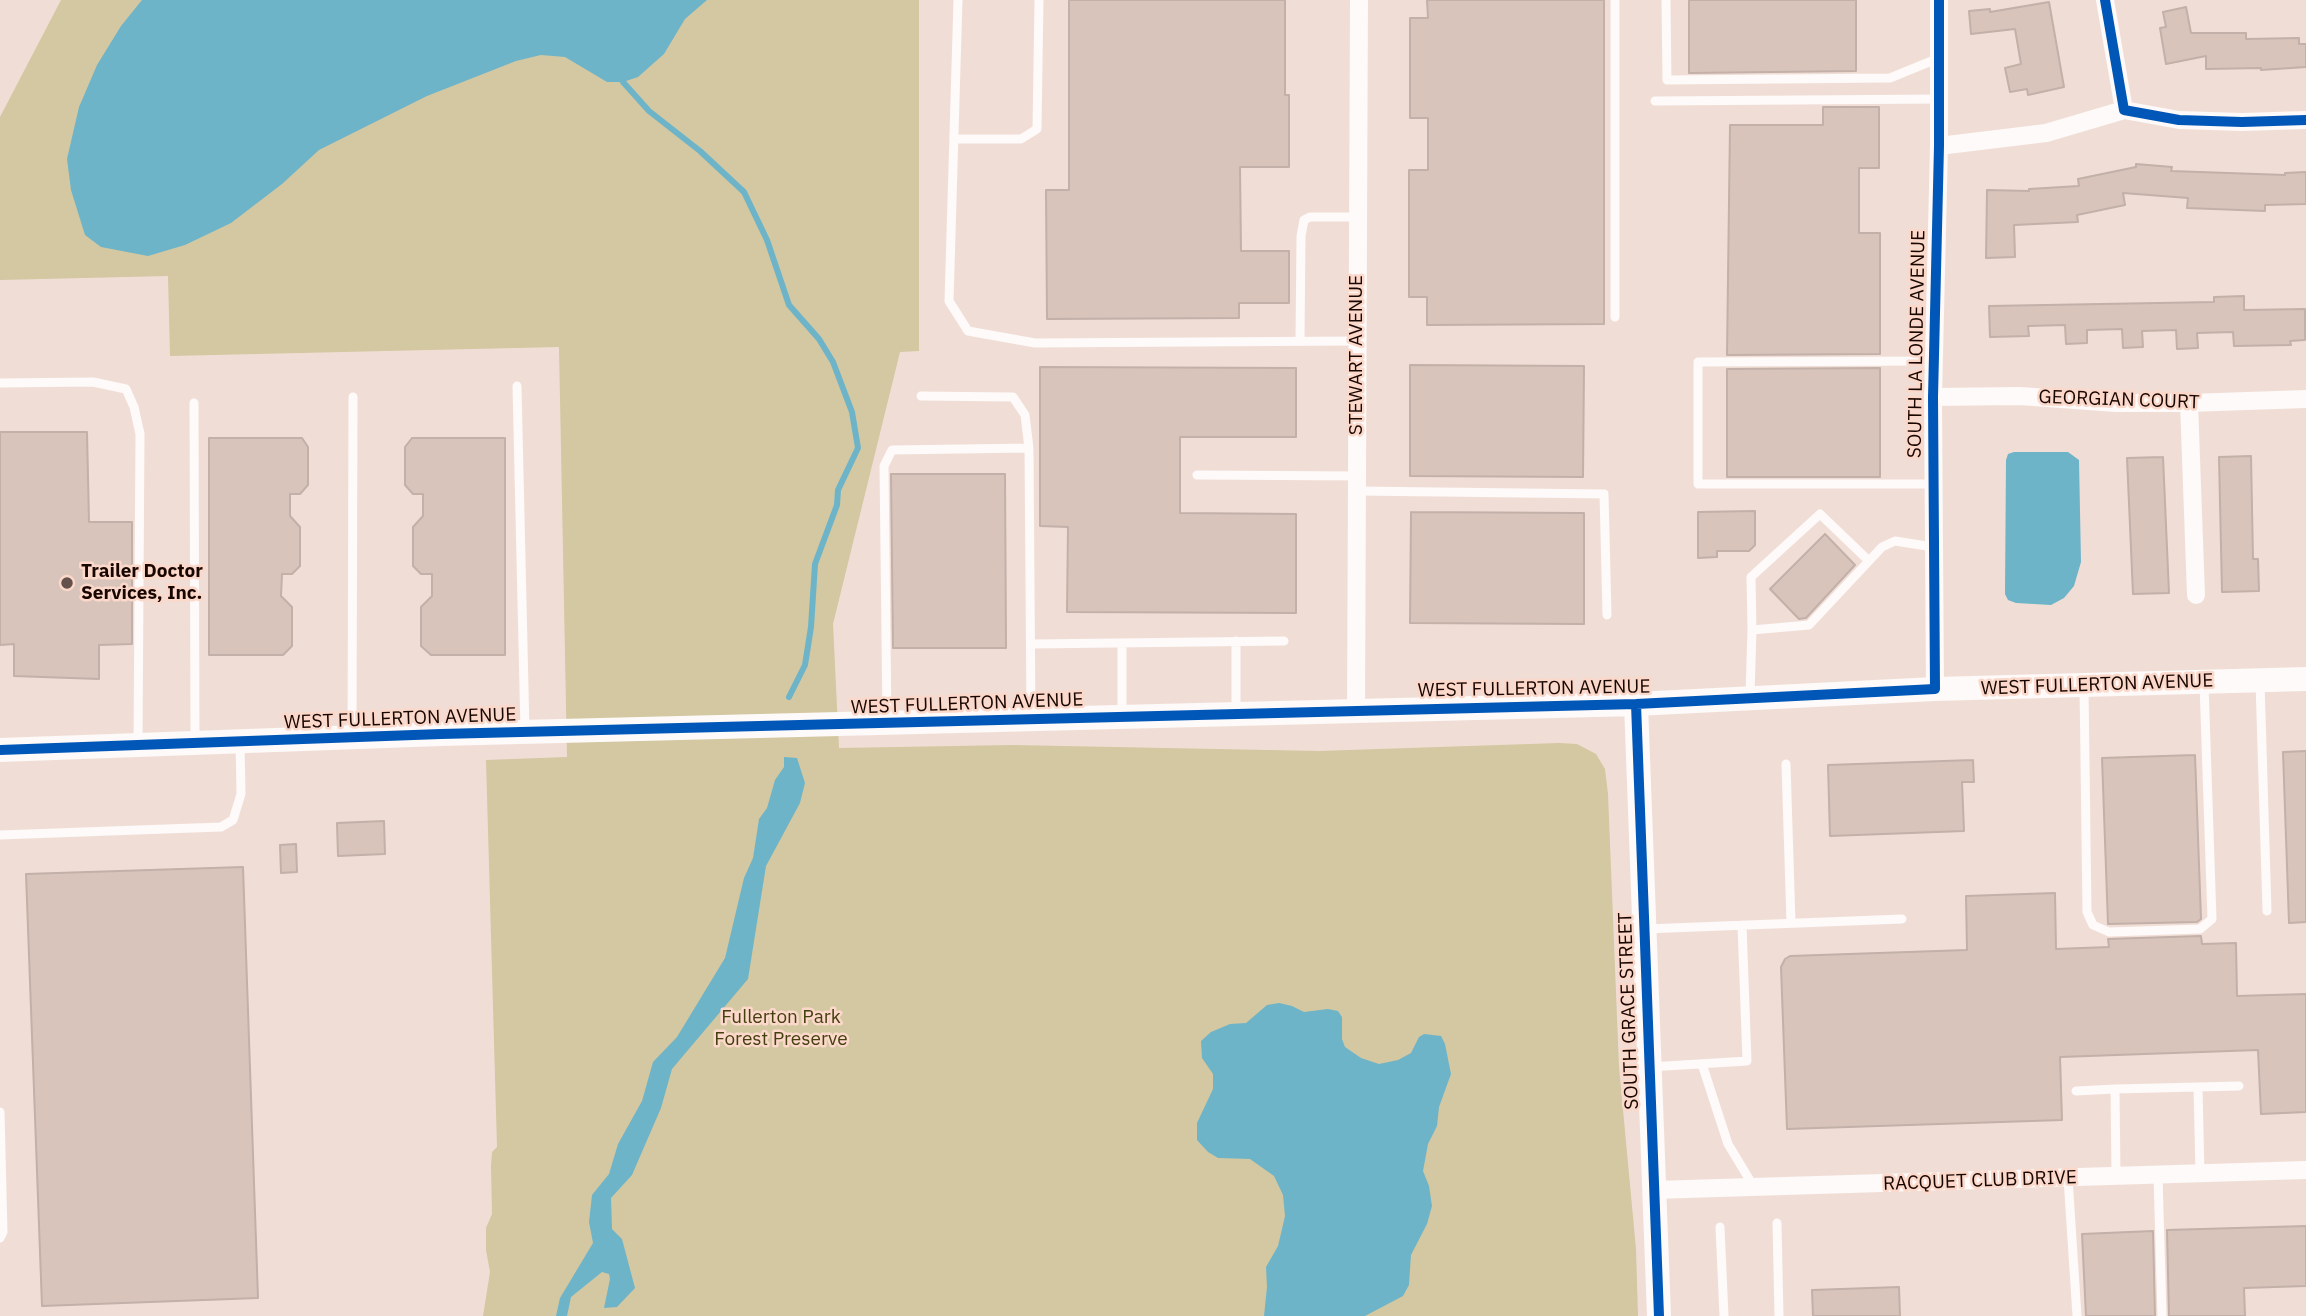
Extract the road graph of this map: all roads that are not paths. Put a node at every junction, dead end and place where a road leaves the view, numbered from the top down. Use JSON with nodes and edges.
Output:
{"nodes":[{"id":1,"x":958,"y":0,"type":"edge"},
{"id":2,"x":1040,"y":0,"type":"edge"},
{"id":3,"x":1359,"y":0,"type":"edge"},
{"id":4,"x":1615,"y":0,"type":"edge"},
{"id":5,"x":1666,"y":0,"type":"edge"},
{"id":6,"x":1939,"y":0,"type":"edge"},
{"id":7,"x":2105,"y":0,"type":"edge"},
{"id":8,"x":1939,"y":58,"type":"junction"},
{"id":9,"x":1939,"y":99,"type":"junction"},
{"id":10,"x":1655,"y":101,"type":"dead end"},
{"id":11,"x":2124,"y":110,"type":"junction"},
{"id":12,"x":2306,"y":120,"type":"edge"},
{"id":13,"x":954,"y":139,"type":"junction"},
{"id":14,"x":1939,"y":146,"type":"junction"},
{"id":15,"x":1358,"y":217,"type":"junction"},
{"id":16,"x":1615,"y":317,"type":"dead end"},
{"id":17,"x":1300,"y":341,"type":"junction"},
{"id":18,"x":1357,"y":341,"type":"junction"},
{"id":19,"x":1934,"y":361,"type":"junction"},
{"id":20,"x":0,"y":383,"type":"edge"},
{"id":21,"x":517,"y":386,"type":"dead end"},
{"id":22,"x":921,"y":396,"type":"dead end"},
{"id":23,"x":353,"y":397,"type":"dead end"},
{"id":24,"x":1933,"y":397,"type":"junction"},
{"id":25,"x":2306,"y":399,"type":"edge"},
{"id":26,"x":194,"y":403,"type":"dead end"},
{"id":27,"x":2189,"y":404,"type":"junction"},
{"id":28,"x":1029,"y":448,"type":"junction"},
{"id":29,"x":1196,"y":475,"type":"dead end"},
{"id":30,"x":1357,"y":484,"type":"junction"},
{"id":31,"x":1933,"y":484,"type":"junction"},
{"id":32,"x":1933,"y":547,"type":"junction"},
{"id":33,"x":1869,"y":561,"type":"junction"},
{"id":34,"x":2196,"y":595,"type":"dead end"},
{"id":35,"x":1607,"y":615,"type":"dead end"},
{"id":36,"x":1752,"y":630,"type":"junction"},
{"id":37,"x":1284,"y":640,"type":"dead end"},
{"id":38,"x":1236,"y":641,"type":"junction"},
{"id":39,"x":1122,"y":643,"type":"junction"},
{"id":40,"x":1031,"y":644,"type":"junction"},
{"id":41,"x":2306,"y":679,"type":"edge"},
{"id":42,"x":2260,"y":680,"type":"junction"},
{"id":43,"x":2204,"y":682,"type":"junction"},
{"id":44,"x":2084,"y":685,"type":"junction"},
{"id":45,"x":1935,"y":689,"type":"junction"},
{"id":46,"x":1750,"y":699,"type":"junction"},
{"id":47,"x":1636,"y":704,"type":"junction"},
{"id":48,"x":1356,"y":710,"type":"junction"},
{"id":49,"x":1236,"y":714,"type":"junction"},
{"id":50,"x":1122,"y":717,"type":"junction"},
{"id":51,"x":1031,"y":719,"type":"junction"},
{"id":52,"x":887,"y":724,"type":"junction"},
{"id":53,"x":524,"y":732,"type":"junction"},
{"id":54,"x":352,"y":738,"type":"junction"},
{"id":55,"x":240,"y":742,"type":"junction"},
{"id":56,"x":195,"y":743,"type":"junction"},
{"id":57,"x":138,"y":745,"type":"junction"},
{"id":58,"x":0,"y":750,"type":"edge"},
{"id":59,"x":1786,"y":764,"type":"dead end"},
{"id":60,"x":0,"y":835,"type":"edge"},
{"id":61,"x":2267,"y":911,"type":"dead end"},
{"id":62,"x":1902,"y":919,"type":"dead end"},
{"id":63,"x":1791,"y":923,"type":"junction"},
{"id":64,"x":1742,"y":925,"type":"junction"},
{"id":65,"x":1643,"y":929,"type":"junction"},
{"id":66,"x":1702,"y":1064,"type":"junction"},
{"id":67,"x":1648,"y":1067,"type":"junction"},
{"id":68,"x":2239,"y":1086,"type":"dead end"},
{"id":69,"x":2198,"y":1087,"type":"junction"},
{"id":70,"x":2115,"y":1089,"type":"junction"},
{"id":71,"x":2076,"y":1091,"type":"dead end"},
{"id":72,"x":0,"y":1112,"type":"edge"},
{"id":73,"x":2306,"y":1170,"type":"edge"},
{"id":74,"x":2200,"y":1174,"type":"junction"},
{"id":75,"x":2158,"y":1175,"type":"junction"},
{"id":76,"x":2116,"y":1176,"type":"junction"},
{"id":77,"x":2068,"y":1178,"type":"junction"},
{"id":78,"x":1755,"y":1188,"type":"junction"},
{"id":79,"x":1654,"y":1190,"type":"junction"},
{"id":80,"x":1777,"y":1223,"type":"dead end"},
{"id":81,"x":1720,"y":1227,"type":"dead end"},
{"id":82,"x":0,"y":1238,"type":"edge"},
{"id":83,"x":1659,"y":1316,"type":"edge"},
{"id":84,"x":1724,"y":1316,"type":"edge"},
{"id":85,"x":1779,"y":1316,"type":"edge"},
{"id":86,"x":2077,"y":1316,"type":"edge"},
{"id":87,"x":2162,"y":1316,"type":"edge"}],
"edges":[{"from":1,"to":13,"type":"lane"},
{"from":2,"to":13,"type":"lane"},
{"from":3,"to":15,"type":"street","name":"STEWART AVENUE"},
{"from":4,"to":16,"type":"lane"},
{"from":5,"to":8,"type":"lane"},
{"from":6,"to":8,"type":"street","name":"SOUTH LA LONDE AVENUE"},
{"from":7,"to":11,"type":"street"},
{"from":8,"to":9,"type":"street","name":"SOUTH LA LONDE AVENUE"},
{"from":9,"to":10,"type":"lane"},
{"from":9,"to":14,"type":"street","name":"SOUTH LA LONDE AVENUE"},
{"from":11,"to":12,"type":"street"},
{"from":11,"to":14,"type":"street"},
{"from":13,"to":17,"type":"lane"},
{"from":14,"to":19,"type":"street","name":"SOUTH LA LONDE AVENUE"},
{"from":15,"to":17,"type":"lane"},
{"from":15,"to":18,"type":"street","name":"STEWART AVENUE"},
{"from":17,"to":18,"type":"lane"},
{"from":18,"to":30,"type":"street","name":"STEWART AVENUE"},
{"from":19,"to":24,"type":"street","name":"SOUTH LA LONDE AVENUE"},
{"from":19,"to":31,"type":"lane"},
{"from":20,"to":57,"type":"lane"},
{"from":21,"to":53,"type":"lane"},
{"from":22,"to":28,"type":"lane"},
{"from":23,"to":54,"type":"lane"},
{"from":24,"to":27,"type":"street","name":"GEORGIAN COURT"},
{"from":24,"to":31,"type":"street","name":"SOUTH LA LONDE AVENUE"},
{"from":25,"to":27,"type":"street","name":"GEORGIAN COURT"},
{"from":26,"to":56,"type":"lane"},
{"from":27,"to":34,"type":"street"},
{"from":28,"to":40,"type":"lane"},
{"from":28,"to":52,"type":"lane"},
{"from":29,"to":30,"type":"lane"},
{"from":30,"to":35,"type":"lane"},
{"from":30,"to":48,"type":"street","name":"STEWART AVENUE"},
{"from":31,"to":32,"type":"street","name":"SOUTH LA LONDE AVENUE"},
{"from":32,"to":33,"type":"lane"},
{"from":32,"to":45,"type":"street","name":"SOUTH LA LONDE AVENUE"},
{"from":33,"to":36,"type":"lane"},
{"from":33,"to":36,"type":"lane"},
{"from":36,"to":46,"type":"lane"},
{"from":37,"to":38,"type":"lane"},
{"from":38,"to":39,"type":"lane"},
{"from":38,"to":49,"type":"lane"},
{"from":39,"to":40,"type":"lane"},
{"from":39,"to":50,"type":"lane"},
{"from":40,"to":51,"type":"lane"},
{"from":41,"to":42,"type":"street","name":"WEST FULLERTON AVENUE"},
{"from":42,"to":43,"type":"street","name":"WEST FULLERTON AVENUE"},
{"from":42,"to":61,"type":"lane"},
{"from":43,"to":44,"type":"street","name":"WEST FULLERTON AVENUE"},
{"from":43,"to":44,"type":"lane"},
{"from":44,"to":45,"type":"street","name":"WEST FULLERTON AVENUE"},
{"from":45,"to":46,"type":"street","name":"WEST FULLERTON AVENUE"},
{"from":46,"to":47,"type":"street","name":"WEST FULLERTON AVENUE"},
{"from":47,"to":48,"type":"street","name":"WEST FULLERTON AVENUE"},
{"from":47,"to":65,"type":"street","name":"SOUTH GRACE STREET"},
{"from":48,"to":49,"type":"street","name":"WEST FULLERTON AVENUE"},
{"from":49,"to":50,"type":"street","name":"WEST FULLERTON AVENUE"},
{"from":50,"to":51,"type":"street","name":"WEST FULLERTON AVENUE"},
{"from":51,"to":52,"type":"street","name":"WEST FULLERTON AVENUE"},
{"from":52,"to":53,"type":"street","name":"WEST FULLERTON AVENUE"},
{"from":53,"to":54,"type":"street","name":"WEST FULLERTON AVENUE"},
{"from":54,"to":55,"type":"street","name":"WEST FULLERTON AVENUE"},
{"from":55,"to":56,"type":"street","name":"WEST FULLERTON AVENUE"},
{"from":55,"to":60,"type":"lane"},
{"from":56,"to":57,"type":"street","name":"WEST FULLERTON AVENUE"},
{"from":57,"to":58,"type":"street","name":"WEST FULLERTON AVENUE"},
{"from":59,"to":63,"type":"lane"},
{"from":62,"to":63,"type":"lane"},
{"from":63,"to":64,"type":"lane"},
{"from":64,"to":65,"type":"lane"},
{"from":64,"to":66,"type":"lane"},
{"from":65,"to":67,"type":"street","name":"SOUTH GRACE STREET"},
{"from":66,"to":67,"type":"lane"},
{"from":66,"to":78,"type":"lane"},
{"from":67,"to":79,"type":"street","name":"SOUTH GRACE STREET"},
{"from":68,"to":69,"type":"lane"},
{"from":69,"to":70,"type":"lane"},
{"from":69,"to":74,"type":"lane"},
{"from":70,"to":71,"type":"lane"},
{"from":70,"to":76,"type":"lane"},
{"from":72,"to":82,"type":"lane"},
{"from":73,"to":74,"type":"street","name":"RACQUET CLUB DRIVE"},
{"from":74,"to":75,"type":"street","name":"RACQUET CLUB DRIVE"},
{"from":75,"to":76,"type":"street","name":"RACQUET CLUB DRIVE"},
{"from":75,"to":87,"type":"lane"},
{"from":76,"to":77,"type":"street","name":"RACQUET CLUB DRIVE"},
{"from":77,"to":78,"type":"street","name":"RACQUET CLUB DRIVE"},
{"from":77,"to":86,"type":"lane"},
{"from":78,"to":79,"type":"street","name":"RACQUET CLUB DRIVE"},
{"from":79,"to":83,"type":"street","name":"SOUTH GRACE STREET"},
{"from":80,"to":85,"type":"lane"},
{"from":81,"to":84,"type":"lane"}]}
